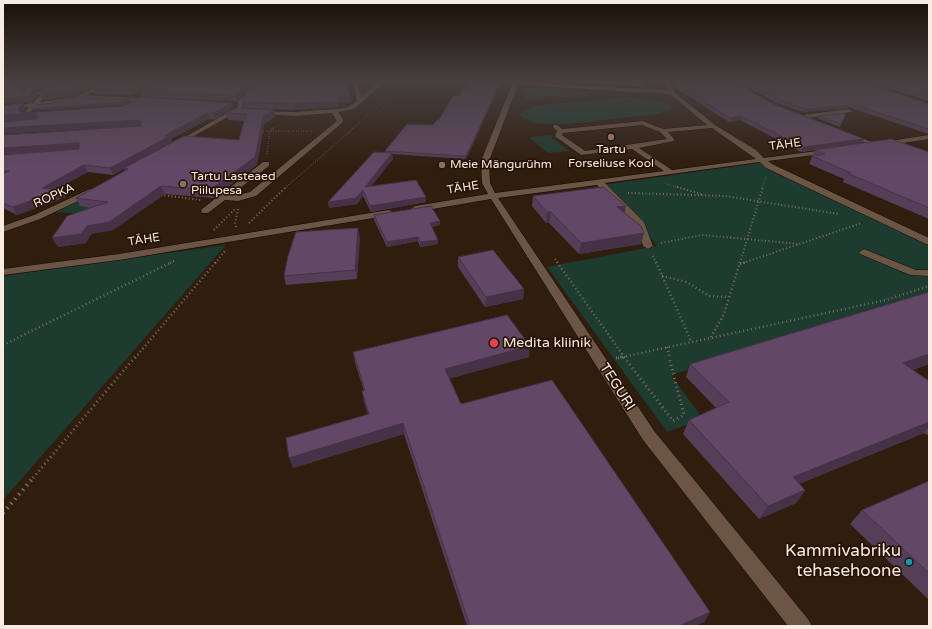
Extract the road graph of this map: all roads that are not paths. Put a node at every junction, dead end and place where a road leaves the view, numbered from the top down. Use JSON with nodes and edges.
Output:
{"nodes":[{"id":1,"x":30,"y":111,"type":"edge"},
{"id":2,"x":232,"y":111,"type":"edge"},
{"id":3,"x":260,"y":111,"type":"edge"},
{"id":4,"x":330,"y":111,"type":"edge"},
{"id":5,"x":334,"y":111,"type":"edge"},
{"id":6,"x":504,"y":111,"type":"edge"},
{"id":7,"x":695,"y":111,"type":"edge"},
{"id":8,"x":846,"y":111,"type":"edge"},
{"id":9,"x":794,"y":113,"type":"edge"},
{"id":10,"x":40,"y":114,"type":"edge"},
{"id":11,"x":17,"y":116,"type":"edge"},
{"id":12,"x":25,"y":116,"type":"junction"},
{"id":13,"x":802,"y":116,"type":"junction"},
{"id":14,"x":817,"y":122,"type":"edge"},
{"id":15,"x":713,"y":126,"type":"junction"},
{"id":16,"x":662,"y":131,"type":"junction"},
{"id":17,"x":846,"y":133,"type":"edge"},
{"id":18,"x":929,"y":137,"type":"edge"},
{"id":19,"x":920,"y":138,"type":"junction"},
{"id":20,"x":929,"y":141,"type":"edge"},
{"id":21,"x":876,"y":145,"type":"junction"},
{"id":22,"x":633,"y":147,"type":"junction"},
{"id":23,"x":861,"y":147,"type":"edge"},
{"id":24,"x":170,"y":148,"type":"edge"},
{"id":25,"x":838,"y":150,"type":"edge"},
{"id":26,"x":266,"y":164,"type":"road end"},
{"id":27,"x":767,"y":164,"type":"junction"},
{"id":28,"x":672,"y":173,"type":"junction"},
{"id":29,"x":599,"y":182,"type":"junction"},
{"id":30,"x":101,"y":187,"type":"edge"},
{"id":31,"x":493,"y":196,"type":"junction"},
{"id":32,"x":223,"y":198,"type":"junction"},
{"id":33,"x":205,"y":211,"type":"dead end"},
{"id":34,"x":3,"y":229,"type":"edge"},
{"id":35,"x":929,"y":242,"type":"edge"},
{"id":36,"x":648,"y":246,"type":"road end"},
{"id":37,"x":864,"y":252,"type":"dead end"},
{"id":38,"x":3,"y":272,"type":"edge"},
{"id":39,"x":929,"y":273,"type":"edge"},
{"id":40,"x":801,"y":626,"type":"edge"}],
"edges":[{"from":1,"to":12,"type":"street"},
{"from":2,"to":24,"type":"street"},
{"from":3,"to":4,"type":"street"},
{"from":5,"to":32,"type":"street"},
{"from":6,"to":31,"type":"street","name":"TEGURI"},
{"from":7,"to":15,"type":"street"},
{"from":8,"to":13,"type":"street"},
{"from":9,"to":13,"type":"street"},
{"from":10,"to":12,"type":"street"},
{"from":11,"to":12,"type":"street"},
{"from":13,"to":14,"type":"street"},
{"from":15,"to":16,"type":"street"},
{"from":15,"to":27,"type":"street"},
{"from":16,"to":22,"type":"street"},
{"from":16,"to":22,"type":"street"},
{"from":17,"to":21,"type":"street"},
{"from":18,"to":19,"type":"street"},
{"from":19,"to":20,"type":"street"},
{"from":19,"to":21,"type":"street"},
{"from":21,"to":23,"type":"street"},
{"from":22,"to":28,"type":"street"},
{"from":25,"to":27,"type":"street","name":"TÄHE"},
{"from":26,"to":32,"type":"street"},
{"from":27,"to":28,"type":"street","name":"TÄHE"},
{"from":27,"to":35,"type":"street"},
{"from":28,"to":29,"type":"street","name":"TÄHE"},
{"from":29,"to":31,"type":"street","name":"TÄHE"},
{"from":29,"to":36,"type":"street"},
{"from":30,"to":34,"type":"street","name":"ROPKA"},
{"from":31,"to":38,"type":"street","name":"TÄHE"},
{"from":31,"to":40,"type":"street","name":"TEGURI"},
{"from":32,"to":33,"type":"street"},
{"from":37,"to":39,"type":"street"}]}
